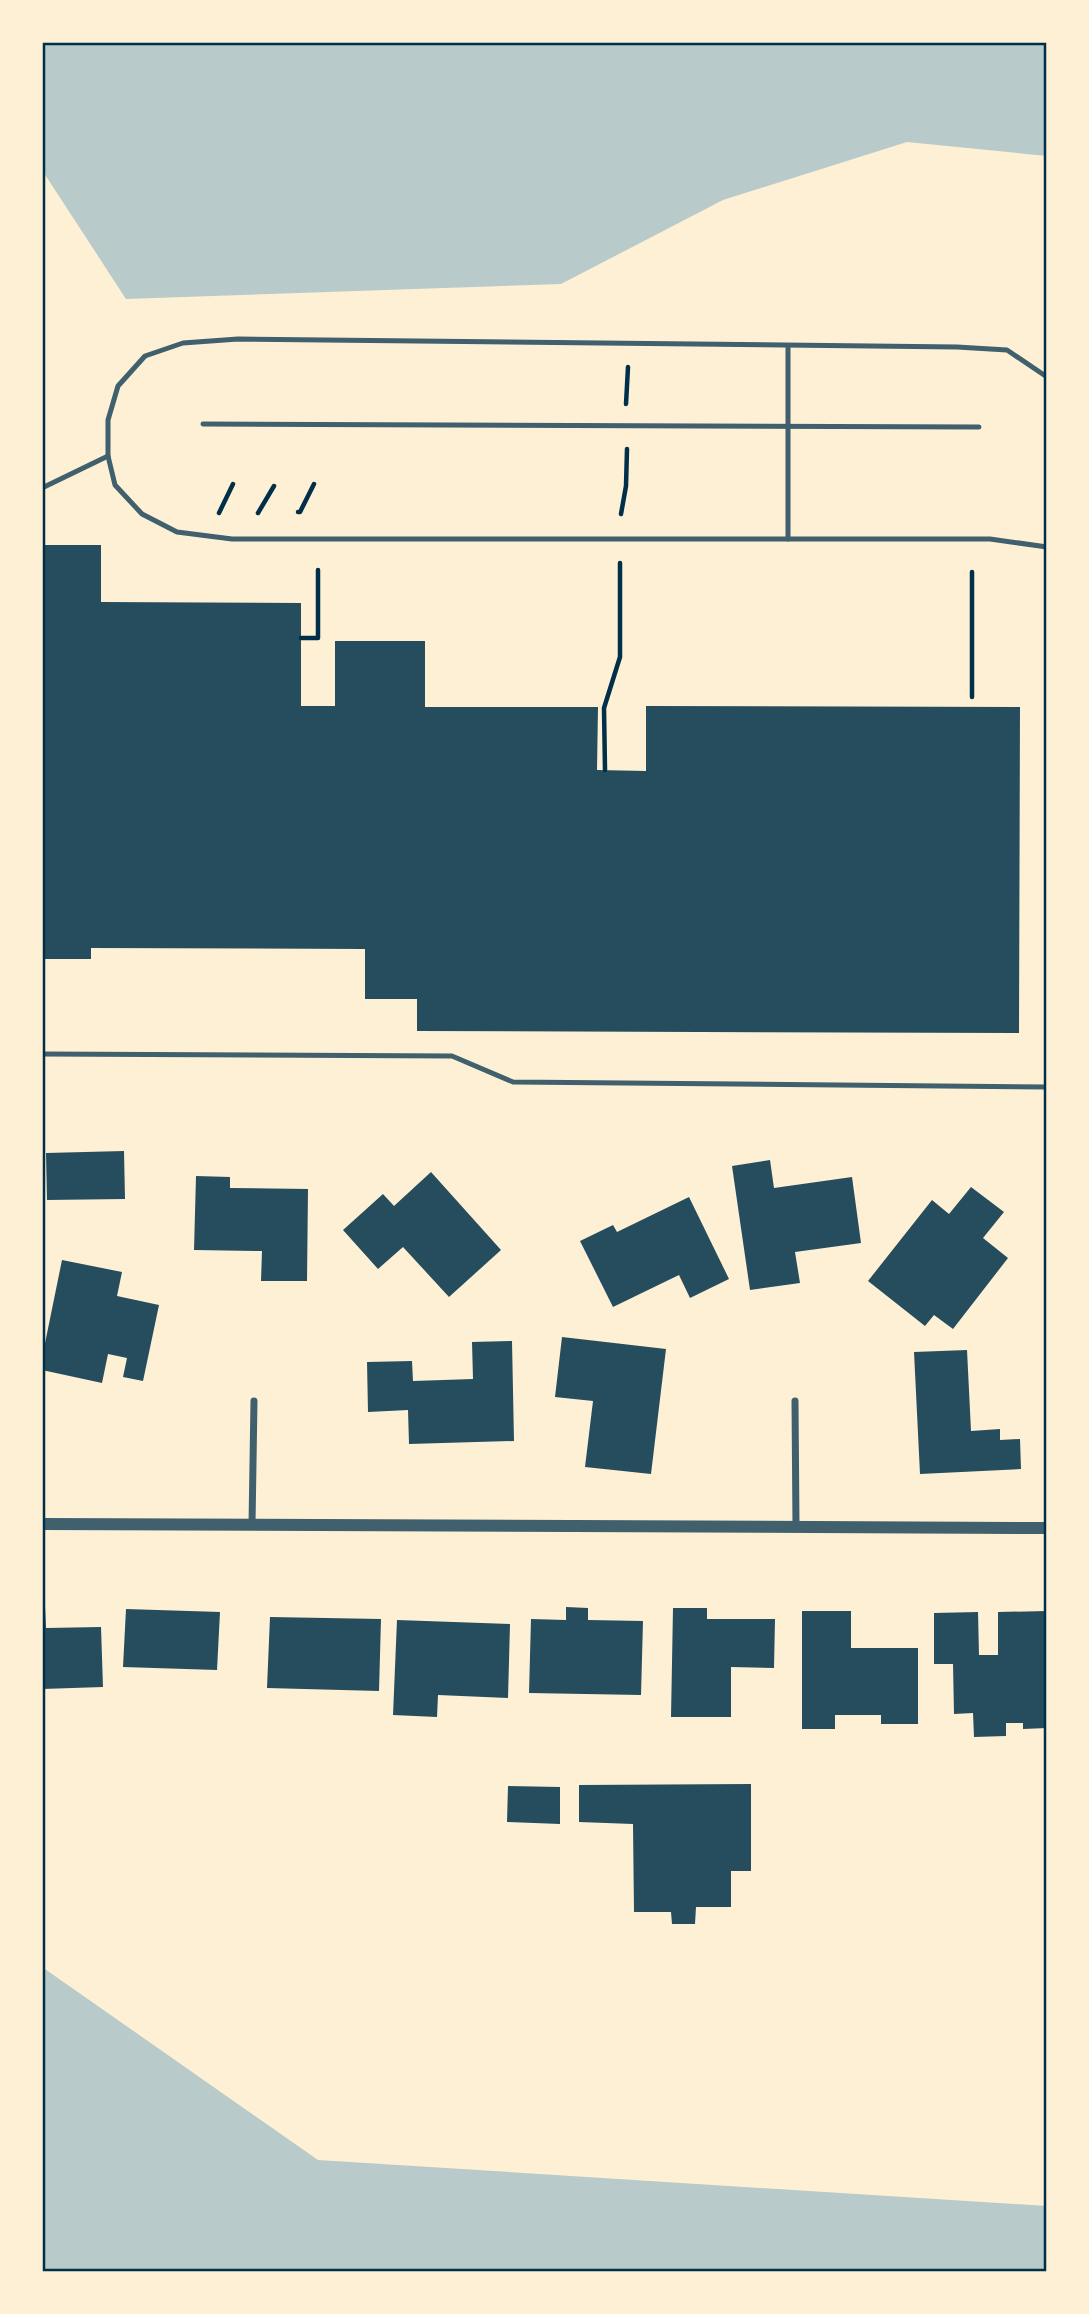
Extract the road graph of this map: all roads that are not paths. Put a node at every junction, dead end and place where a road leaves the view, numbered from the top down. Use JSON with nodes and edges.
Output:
{"nodes":[{"id":1,"x":788,"y":346,"type":"junction"},
{"id":2,"x":1047,"y":377,"type":"edge"},
{"id":3,"x":202,"y":425,"type":"dead end"},
{"id":4,"x":788,"y":426,"type":"junction"},
{"id":5,"x":979,"y":426,"type":"dead end"},
{"id":6,"x":108,"y":457,"type":"junction"},
{"id":7,"x":42,"y":488,"type":"edge"},
{"id":8,"x":788,"y":539,"type":"junction"},
{"id":9,"x":1047,"y":547,"type":"edge"},
{"id":10,"x":42,"y":1054,"type":"edge"},
{"id":11,"x":1047,"y":1087,"type":"edge"},
{"id":12,"x":254,"y":1401,"type":"dead end"},
{"id":13,"x":795,"y":1401,"type":"dead end"},
{"id":14,"x":42,"y":1524,"type":"edge"},
{"id":15,"x":252,"y":1525,"type":"junction"},
{"id":16,"x":796,"y":1526,"type":"junction"},
{"id":17,"x":1047,"y":1528,"type":"edge"}],
"edges":[{"from":1,"to":2,"type":"lane"},
{"from":1,"to":4,"type":"lane"},
{"from":1,"to":6,"type":"lane"},
{"from":3,"to":4,"type":"lane"},
{"from":4,"to":5,"type":"lane"},
{"from":4,"to":8,"type":"lane"},
{"from":6,"to":7,"type":"lane"},
{"from":6,"to":8,"type":"lane"},
{"from":8,"to":9,"type":"lane"},
{"from":10,"to":11,"type":"lane"},
{"from":12,"to":15,"type":"street"},
{"from":13,"to":16,"type":"street"},
{"from":14,"to":15,"type":"street"},
{"from":15,"to":16,"type":"street"},
{"from":16,"to":17,"type":"street"}]}
